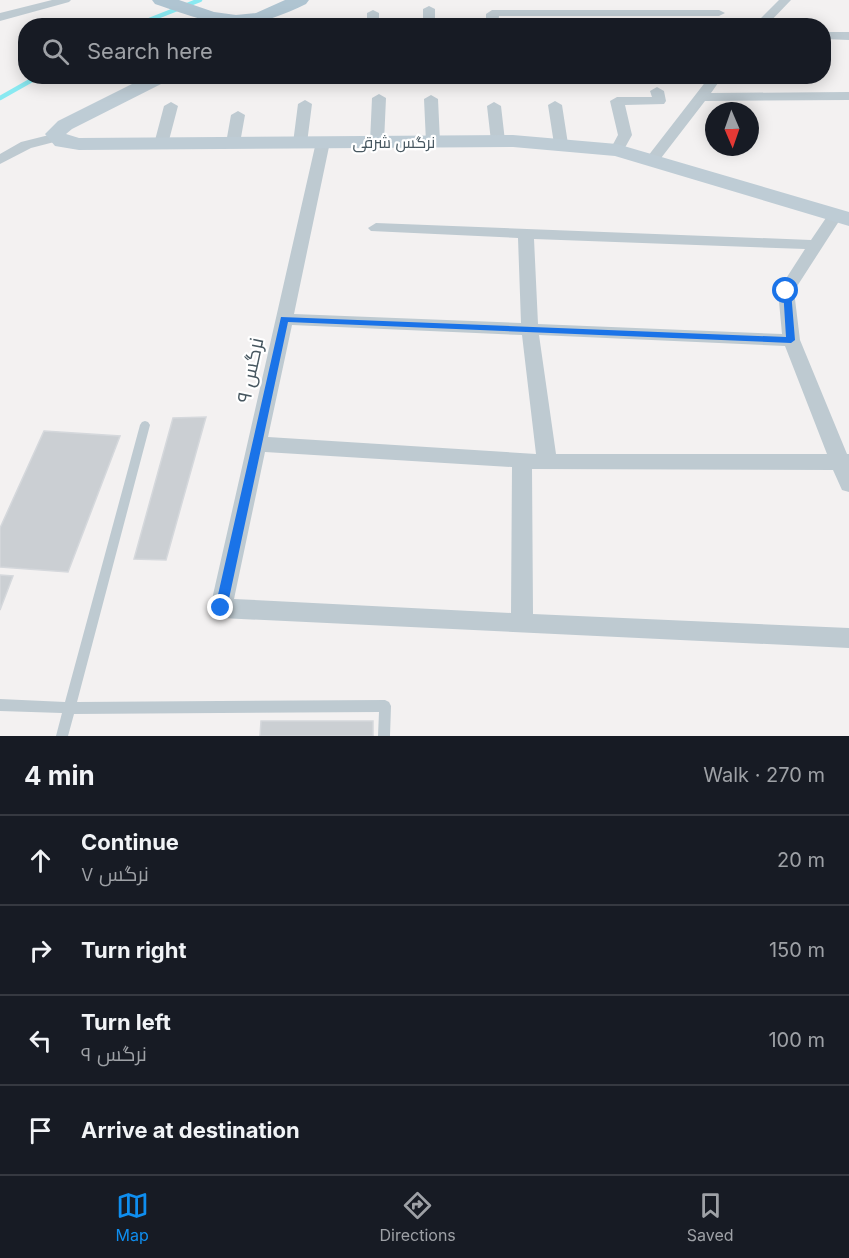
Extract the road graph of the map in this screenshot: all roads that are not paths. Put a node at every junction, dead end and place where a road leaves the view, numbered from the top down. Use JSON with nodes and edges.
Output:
{"nodes":[{"id":1,"x":65,"y":0,"type":"edge"},
{"id":2,"x":161,"y":0,"type":"edge"},
{"id":3,"x":300,"y":0,"type":"edge"},
{"id":4,"x":785,"y":0,"type":"edge"},
{"id":5,"x":429,"y":9,"type":"dead end"},
{"id":6,"x":374,"y":13,"type":"dead end"},
{"id":7,"x":719,"y":13,"type":"dead end"},
{"id":8,"x":0,"y":17,"type":"edge"},
{"id":9,"x":211,"y":18,"type":"edge"},
{"id":10,"x":257,"y":18,"type":"edge"},
{"id":11,"x":374,"y":18,"type":"edge"},
{"id":12,"x":429,"y":18,"type":"edge"},
{"id":13,"x":492,"y":18,"type":"edge"},
{"id":14,"x":767,"y":18,"type":"edge"},
{"id":15,"x":831,"y":36,"type":"edge"},
{"id":16,"x":849,"y":36,"type":"edge"},
{"id":17,"x":147,"y":84,"type":"edge"},
{"id":18,"x":711,"y":84,"type":"edge"},
{"id":19,"x":657,"y":91,"type":"dead end"},
{"id":20,"x":849,"y":96,"type":"edge"},
{"id":21,"x":379,"y":98,"type":"dead end"},
{"id":22,"x":701,"y":98,"type":"junction"},
{"id":23,"x":431,"y":99,"type":"dead end"},
{"id":24,"x":305,"y":104,"type":"dead end"},
{"id":25,"x":555,"y":105,"type":"dead end"},
{"id":26,"x":171,"y":106,"type":"dead end"},
{"id":27,"x":494,"y":106,"type":"dead end"},
{"id":28,"x":238,"y":115,"type":"dead end"},
{"id":29,"x":57,"y":137,"type":"junction"},
{"id":30,"x":498,"y":141,"type":"junction"},
{"id":31,"x":322,"y":142,"type":"junction"},
{"id":32,"x":377,"y":142,"type":"junction"},
{"id":33,"x":433,"y":142,"type":"junction"},
{"id":34,"x":233,"y":143,"type":"junction"},
{"id":35,"x":300,"y":143,"type":"junction"},
{"id":36,"x":161,"y":144,"type":"junction"},
{"id":37,"x":561,"y":144,"type":"junction"},
{"id":38,"x":617,"y":150,"type":"junction"},
{"id":39,"x":653,"y":159,"type":"junction"},
{"id":40,"x":0,"y":160,"type":"edge"},
{"id":41,"x":842,"y":217,"type":"edge"},
{"id":42,"x":376,"y":228,"type":"dead end"},
{"id":43,"x":526,"y":232,"type":"junction"},
{"id":44,"x":816,"y":244,"type":"junction"},
{"id":45,"x":284,"y":319,"type":"junction"},
{"id":46,"x":530,"y":330,"type":"junction"},
{"id":47,"x":791,"y":340,"type":"junction"},
{"id":48,"x":145,"y":425,"type":"dead end"},
{"id":49,"x":257,"y":444,"type":"junction"},
{"id":50,"x":522,"y":460,"type":"junction"},
{"id":51,"x":547,"y":462,"type":"junction"},
{"id":52,"x":845,"y":462,"type":"edge"},
{"id":53,"x":849,"y":484,"type":"edge"},
{"id":54,"x":522,"y":624,"type":"junction"},
{"id":55,"x":849,"y":638,"type":"edge"},
{"id":56,"x":0,"y":705,"type":"edge"},
{"id":57,"x":69,"y":708,"type":"junction"},
{"id":58,"x":62,"y":736,"type":"edge"},
{"id":59,"x":384,"y":736,"type":"edge"}],
"edges":[{"from":1,"to":8,"type":"street"},
{"from":2,"to":9,"type":"main road"},
{"from":3,"to":10,"type":"main road"},
{"from":4,"to":14,"type":"street"},
{"from":5,"to":12,"type":"street"},
{"from":6,"to":11,"type":"street"},
{"from":7,"to":13,"type":"street"},
{"from":15,"to":16,"type":"street"},
{"from":17,"to":29,"type":"street"},
{"from":18,"to":22,"type":"street"},
{"from":19,"to":38,"type":"street"},
{"from":20,"to":22,"type":"street"},
{"from":21,"to":32,"type":"street"},
{"from":22,"to":39,"type":"street"},
{"from":23,"to":33,"type":"street"},
{"from":24,"to":35,"type":"street"},
{"from":25,"to":37,"type":"street"},
{"from":26,"to":36,"type":"street"},
{"from":27,"to":30,"type":"street"},
{"from":28,"to":34,"type":"street"},
{"from":29,"to":36,"type":"street","name":"نرگس شرقی"},
{"from":29,"to":40,"type":"street"},
{"from":30,"to":33,"type":"street","name":"نرگس شرقی"},
{"from":30,"to":37,"type":"street","name":"نرگس شرقی"},
{"from":31,"to":32,"type":"street","name":"نرگس شرقی"},
{"from":31,"to":35,"type":"street","name":"نرگس شرقی"},
{"from":31,"to":45,"type":"street","name":"نرگس ۹"},
{"from":32,"to":33,"type":"street","name":"نرگس شرقی"},
{"from":34,"to":35,"type":"street","name":"نرگس شرقی"},
{"from":34,"to":36,"type":"street","name":"نرگس شرقی"},
{"from":37,"to":38,"type":"street","name":"نرگس شرقی"},
{"from":38,"to":39,"type":"street","name":"نرگس شرقی"},
{"from":39,"to":41,"type":"street","name":"نرگس شرقی"},
{"from":41,"to":44,"type":"street"},
{"from":42,"to":43,"type":"street"},
{"from":43,"to":44,"type":"street"},
{"from":43,"to":46,"type":"street"},
{"from":44,"to":47,"type":"street"},
{"from":45,"to":46,"type":"street"},
{"from":45,"to":49,"type":"street","name":"نرگس ۹"},
{"from":46,"to":47,"type":"street"},
{"from":46,"to":51,"type":"street"},
{"from":47,"to":52,"type":"street"},
{"from":48,"to":57,"type":"lane"},
{"from":49,"to":50,"type":"street"},
{"from":49,"to":54,"type":"street","name":"نرگس ۹"},
{"from":50,"to":51,"type":"street"},
{"from":50,"to":54,"type":"street"},
{"from":51,"to":52,"type":"street"},
{"from":52,"to":53,"type":"street"},
{"from":54,"to":55,"type":"street"},
{"from":56,"to":57,"type":"lane"},
{"from":57,"to":58,"type":"lane"},
{"from":57,"to":59,"type":"lane"}]}
